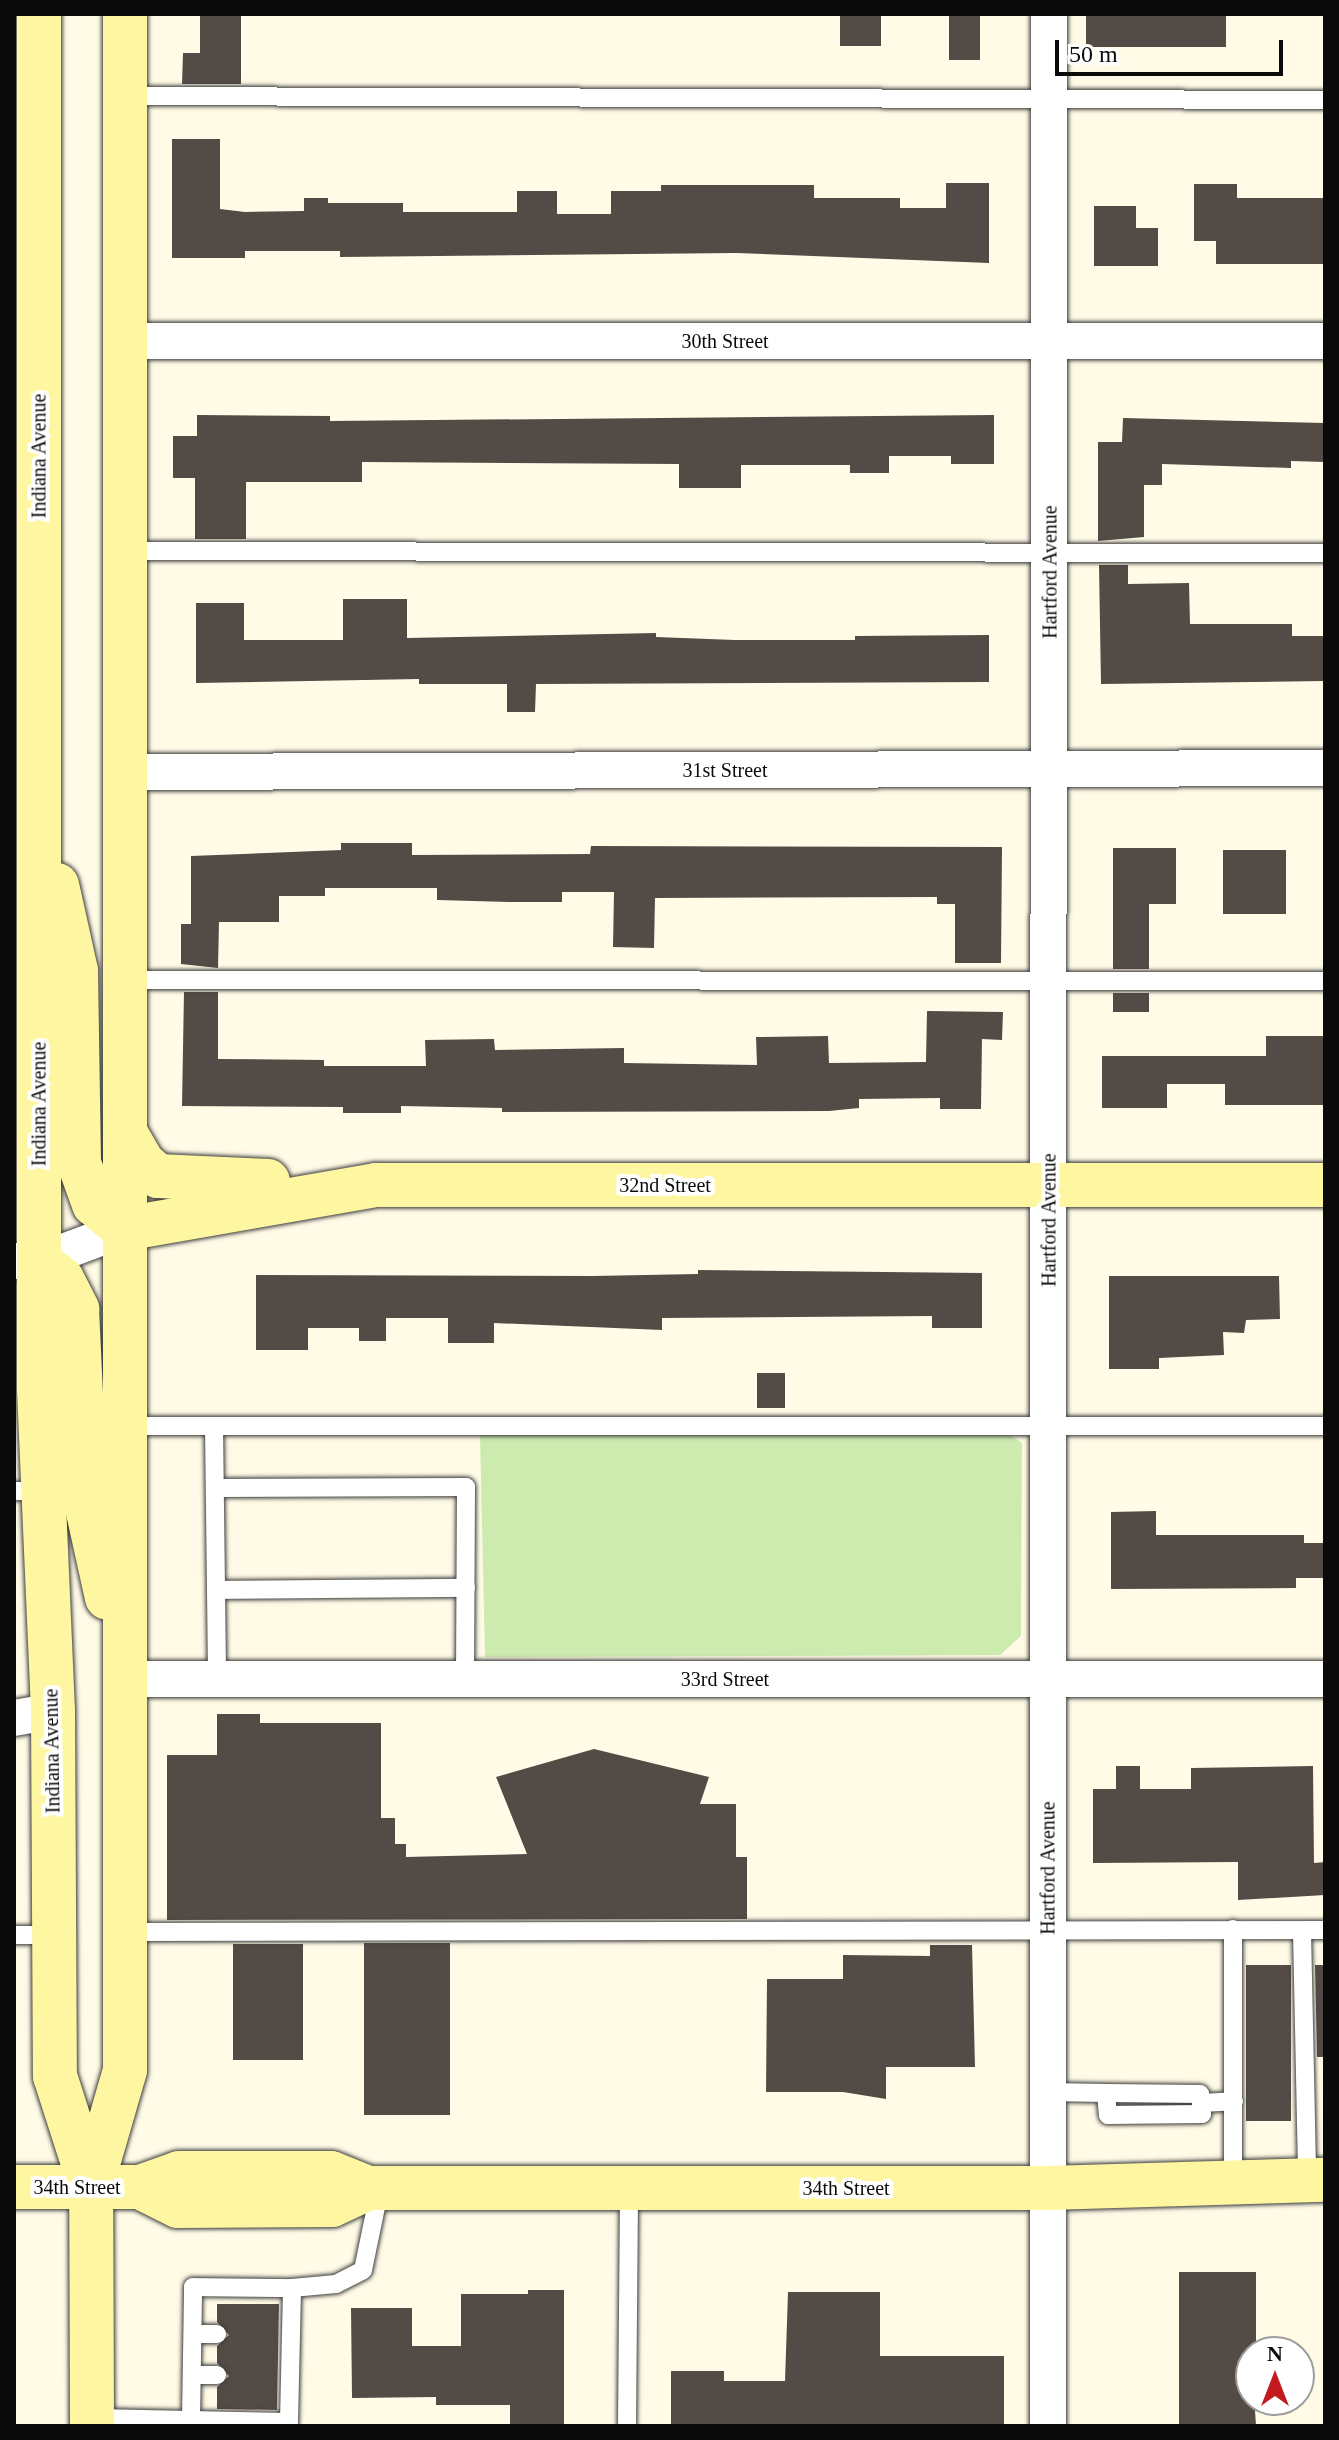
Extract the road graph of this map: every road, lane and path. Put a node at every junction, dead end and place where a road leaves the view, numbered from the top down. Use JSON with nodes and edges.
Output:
{"nodes":[{"id":1,"x":39,"y":14,"type":"edge"},
{"id":2,"x":125,"y":14,"type":"edge"},
{"id":3,"x":1049,"y":14,"type":"edge"},
{"id":4,"x":125,"y":96,"type":"junction"},
{"id":5,"x":1049,"y":100,"type":"junction"},
{"id":6,"x":1325,"y":100,"type":"edge"},
{"id":7,"x":26,"y":110,"type":"edge"},
{"id":8,"x":1049,"y":340,"type":"junction"},
{"id":9,"x":26,"y":341,"type":"edge"},
{"id":10,"x":125,"y":341,"type":"junction"},
{"id":11,"x":1325,"y":341,"type":"edge"},
{"id":12,"x":1050,"y":549,"type":"junction"},
{"id":13,"x":125,"y":551,"type":"junction"},
{"id":14,"x":1325,"y":553,"type":"edge"},
{"id":15,"x":26,"y":570,"type":"edge"},
{"id":16,"x":1050,"y":768,"type":"junction"},
{"id":17,"x":1325,"y":768,"type":"edge"},
{"id":18,"x":125,"y":772,"type":"junction"},
{"id":19,"x":26,"y":800,"type":"edge"},
{"id":20,"x":125,"y":980,"type":"junction"},
{"id":21,"x":1325,"y":981,"type":"edge"},
{"id":22,"x":1050,"y":982,"type":"junction"},
{"id":23,"x":26,"y":1028,"type":"edge"},
{"id":24,"x":125,"y":1132,"type":"junction"},
{"id":25,"x":375,"y":1185,"type":"junction"},
{"id":26,"x":1049,"y":1185,"type":"junction"},
{"id":27,"x":1325,"y":1185,"type":"edge"},
{"id":28,"x":124,"y":1229,"type":"junction"},
{"id":29,"x":26,"y":1261,"type":"edge"},
{"id":30,"x":125,"y":1426,"type":"junction"},
{"id":31,"x":214,"y":1426,"type":"junction"},
{"id":32,"x":1049,"y":1426,"type":"junction"},
{"id":33,"x":1325,"y":1426,"type":"edge"},
{"id":34,"x":215,"y":1488,"type":"junction"},
{"id":35,"x":28,"y":1491,"type":"edge"},
{"id":36,"x":466,"y":1588,"type":"junction"},
{"id":37,"x":216,"y":1590,"type":"junction"},
{"id":38,"x":125,"y":1679,"type":"junction"},
{"id":39,"x":217,"y":1679,"type":"junction"},
{"id":40,"x":465,"y":1679,"type":"junction"},
{"id":41,"x":1049,"y":1679,"type":"junction"},
{"id":42,"x":1325,"y":1679,"type":"edge"},
{"id":43,"x":33,"y":1714,"type":"edge"},
{"id":44,"x":1048,"y":1929,"type":"junction"},
{"id":45,"x":1233,"y":1929,"type":"junction"},
{"id":46,"x":1325,"y":1930,"type":"edge"},
{"id":47,"x":1302,"y":1931,"type":"junction"},
{"id":48,"x":125,"y":1932,"type":"junction"},
{"id":49,"x":34,"y":1935,"type":"edge"},
{"id":50,"x":1048,"y":2092,"type":"junction"},
{"id":51,"x":1234,"y":2101,"type":"junction"},
{"id":52,"x":1316,"y":2180,"type":"edge"},
{"id":53,"x":1233,"y":2181,"type":"junction"},
{"id":54,"x":14,"y":2187,"type":"edge"},
{"id":55,"x":91,"y":2188,"type":"junction"},
{"id":56,"x":374,"y":2188,"type":"junction"},
{"id":57,"x":629,"y":2188,"type":"junction"},
{"id":58,"x":1048,"y":2188,"type":"junction"},
{"id":59,"x":292,"y":2288,"type":"junction"},
{"id":60,"x":193,"y":2334,"type":"junction"},
{"id":61,"x":217,"y":2334,"type":"dead end"},
{"id":62,"x":192,"y":2375,"type":"junction"},
{"id":63,"x":217,"y":2375,"type":"dead end"},
{"id":64,"x":191,"y":2420,"type":"junction"},
{"id":65,"x":92,"y":2422,"type":"edge"},
{"id":66,"x":627,"y":2426,"type":"edge"},
{"id":67,"x":1048,"y":2426,"type":"edge"}],
"edges":[{"from":1,"to":7,"type":"main road","name":"Indiana Avenue"},
{"from":2,"to":4,"type":"main road","name":"Indiana Avenue"},
{"from":3,"to":5,"type":"street","name":"Hartford Avenue"},
{"from":4,"to":5,"type":"lane"},
{"from":4,"to":10,"type":"main road","name":"Indiana Avenue"},
{"from":5,"to":6,"type":"lane"},
{"from":5,"to":8,"type":"street","name":"Hartford Avenue"},
{"from":7,"to":9,"type":"main road","name":"Indiana Avenue"},
{"from":8,"to":10,"type":"street","name":"30th Street"},
{"from":8,"to":11,"type":"street","name":"30th Street"},
{"from":8,"to":12,"type":"street","name":"Hartford Avenue"},
{"from":9,"to":15,"type":"main road","name":"Indiana Avenue"},
{"from":10,"to":13,"type":"main road","name":"Indiana Avenue"},
{"from":12,"to":13,"type":"lane"},
{"from":12,"to":14,"type":"lane"},
{"from":12,"to":16,"type":"street","name":"Hartford Avenue"},
{"from":13,"to":18,"type":"main road","name":"Indiana Avenue"},
{"from":15,"to":19,"type":"main road","name":"Indiana Avenue"},
{"from":16,"to":17,"type":"street","name":"31st Street"},
{"from":16,"to":18,"type":"street","name":"31st Street"},
{"from":16,"to":22,"type":"street","name":"Hartford Avenue"},
{"from":18,"to":20,"type":"main road","name":"Indiana Avenue"},
{"from":19,"to":23,"type":"main road","name":"Indiana Avenue"},
{"from":19,"to":28,"type":"main road"},
{"from":20,"to":22,"type":"lane"},
{"from":20,"to":24,"type":"main road","name":"Indiana Avenue"},
{"from":21,"to":22,"type":"lane"},
{"from":22,"to":26,"type":"street","name":"Hartford Avenue"},
{"from":23,"to":29,"type":"main road","name":"Indiana Avenue"},
{"from":24,"to":25,"type":"main road"},
{"from":24,"to":28,"type":"main road","name":"Indiana Avenue"},
{"from":25,"to":26,"type":"main road","name":"32nd Street"},
{"from":25,"to":28,"type":"main road","name":"32nd Street"},
{"from":26,"to":27,"type":"main road","name":"32nd Street"},
{"from":26,"to":32,"type":"street","name":"Hartford Avenue"},
{"from":28,"to":29,"type":"street","name":"32nd Street"},
{"from":28,"to":30,"type":"main road","name":"Indiana Avenue"},
{"from":29,"to":35,"type":"main road","name":"Indiana Avenue"},
{"from":29,"to":38,"type":"main road"},
{"from":30,"to":31,"type":"lane"},
{"from":30,"to":38,"type":"main road","name":"Indiana Avenue"},
{"from":31,"to":32,"type":"lane"},
{"from":31,"to":34,"type":"lane"},
{"from":32,"to":33,"type":"lane"},
{"from":32,"to":41,"type":"street","name":"Hartford Avenue"},
{"from":34,"to":36,"type":"lane"},
{"from":34,"to":37,"type":"lane"},
{"from":35,"to":43,"type":"main road","name":"Indiana Avenue"},
{"from":36,"to":37,"type":"lane"},
{"from":36,"to":40,"type":"lane"},
{"from":37,"to":39,"type":"lane"},
{"from":38,"to":39,"type":"street","name":"33rd Street"},
{"from":38,"to":48,"type":"main road","name":"Indiana Avenue"},
{"from":39,"to":40,"type":"street","name":"33rd Street"},
{"from":40,"to":41,"type":"street","name":"33rd Street"},
{"from":41,"to":42,"type":"street","name":"33rd Street"},
{"from":41,"to":44,"type":"street","name":"Hartford Avenue"},
{"from":43,"to":49,"type":"main road","name":"Indiana Avenue"},
{"from":44,"to":45,"type":"lane"},
{"from":44,"to":48,"type":"lane"},
{"from":44,"to":50,"type":"street","name":"Hartford Avenue"},
{"from":45,"to":47,"type":"lane"},
{"from":45,"to":51,"type":"lane"},
{"from":46,"to":47,"type":"lane"},
{"from":47,"to":52,"type":"lane"},
{"from":48,"to":55,"type":"main road","name":"Indiana Avenue"},
{"from":49,"to":55,"type":"main road","name":"Indiana Avenue"},
{"from":50,"to":51,"type":"lane"},
{"from":50,"to":58,"type":"street","name":"Hartford Avenue"},
{"from":51,"to":53,"type":"lane"},
{"from":52,"to":53,"type":"main road","name":"34th Street"},
{"from":53,"to":58,"type":"main road","name":"34th Street"},
{"from":54,"to":55,"type":"main road","name":"34th Street"},
{"from":55,"to":56,"type":"main road","name":"34th Street"},
{"from":55,"to":65,"type":"main road","name":"Indiana Avenue"},
{"from":56,"to":57,"type":"main road","name":"34th Street"},
{"from":56,"to":59,"type":"lane"},
{"from":57,"to":58,"type":"main road","name":"34th Street"},
{"from":57,"to":66,"type":"lane"},
{"from":58,"to":67,"type":"street","name":"Hartford Avenue"},
{"from":59,"to":60,"type":"lane"},
{"from":59,"to":64,"type":"lane"},
{"from":60,"to":61,"type":"lane"},
{"from":60,"to":62,"type":"lane"},
{"from":62,"to":63,"type":"lane"},
{"from":62,"to":64,"type":"lane"},
{"from":64,"to":65,"type":"lane"}]}
